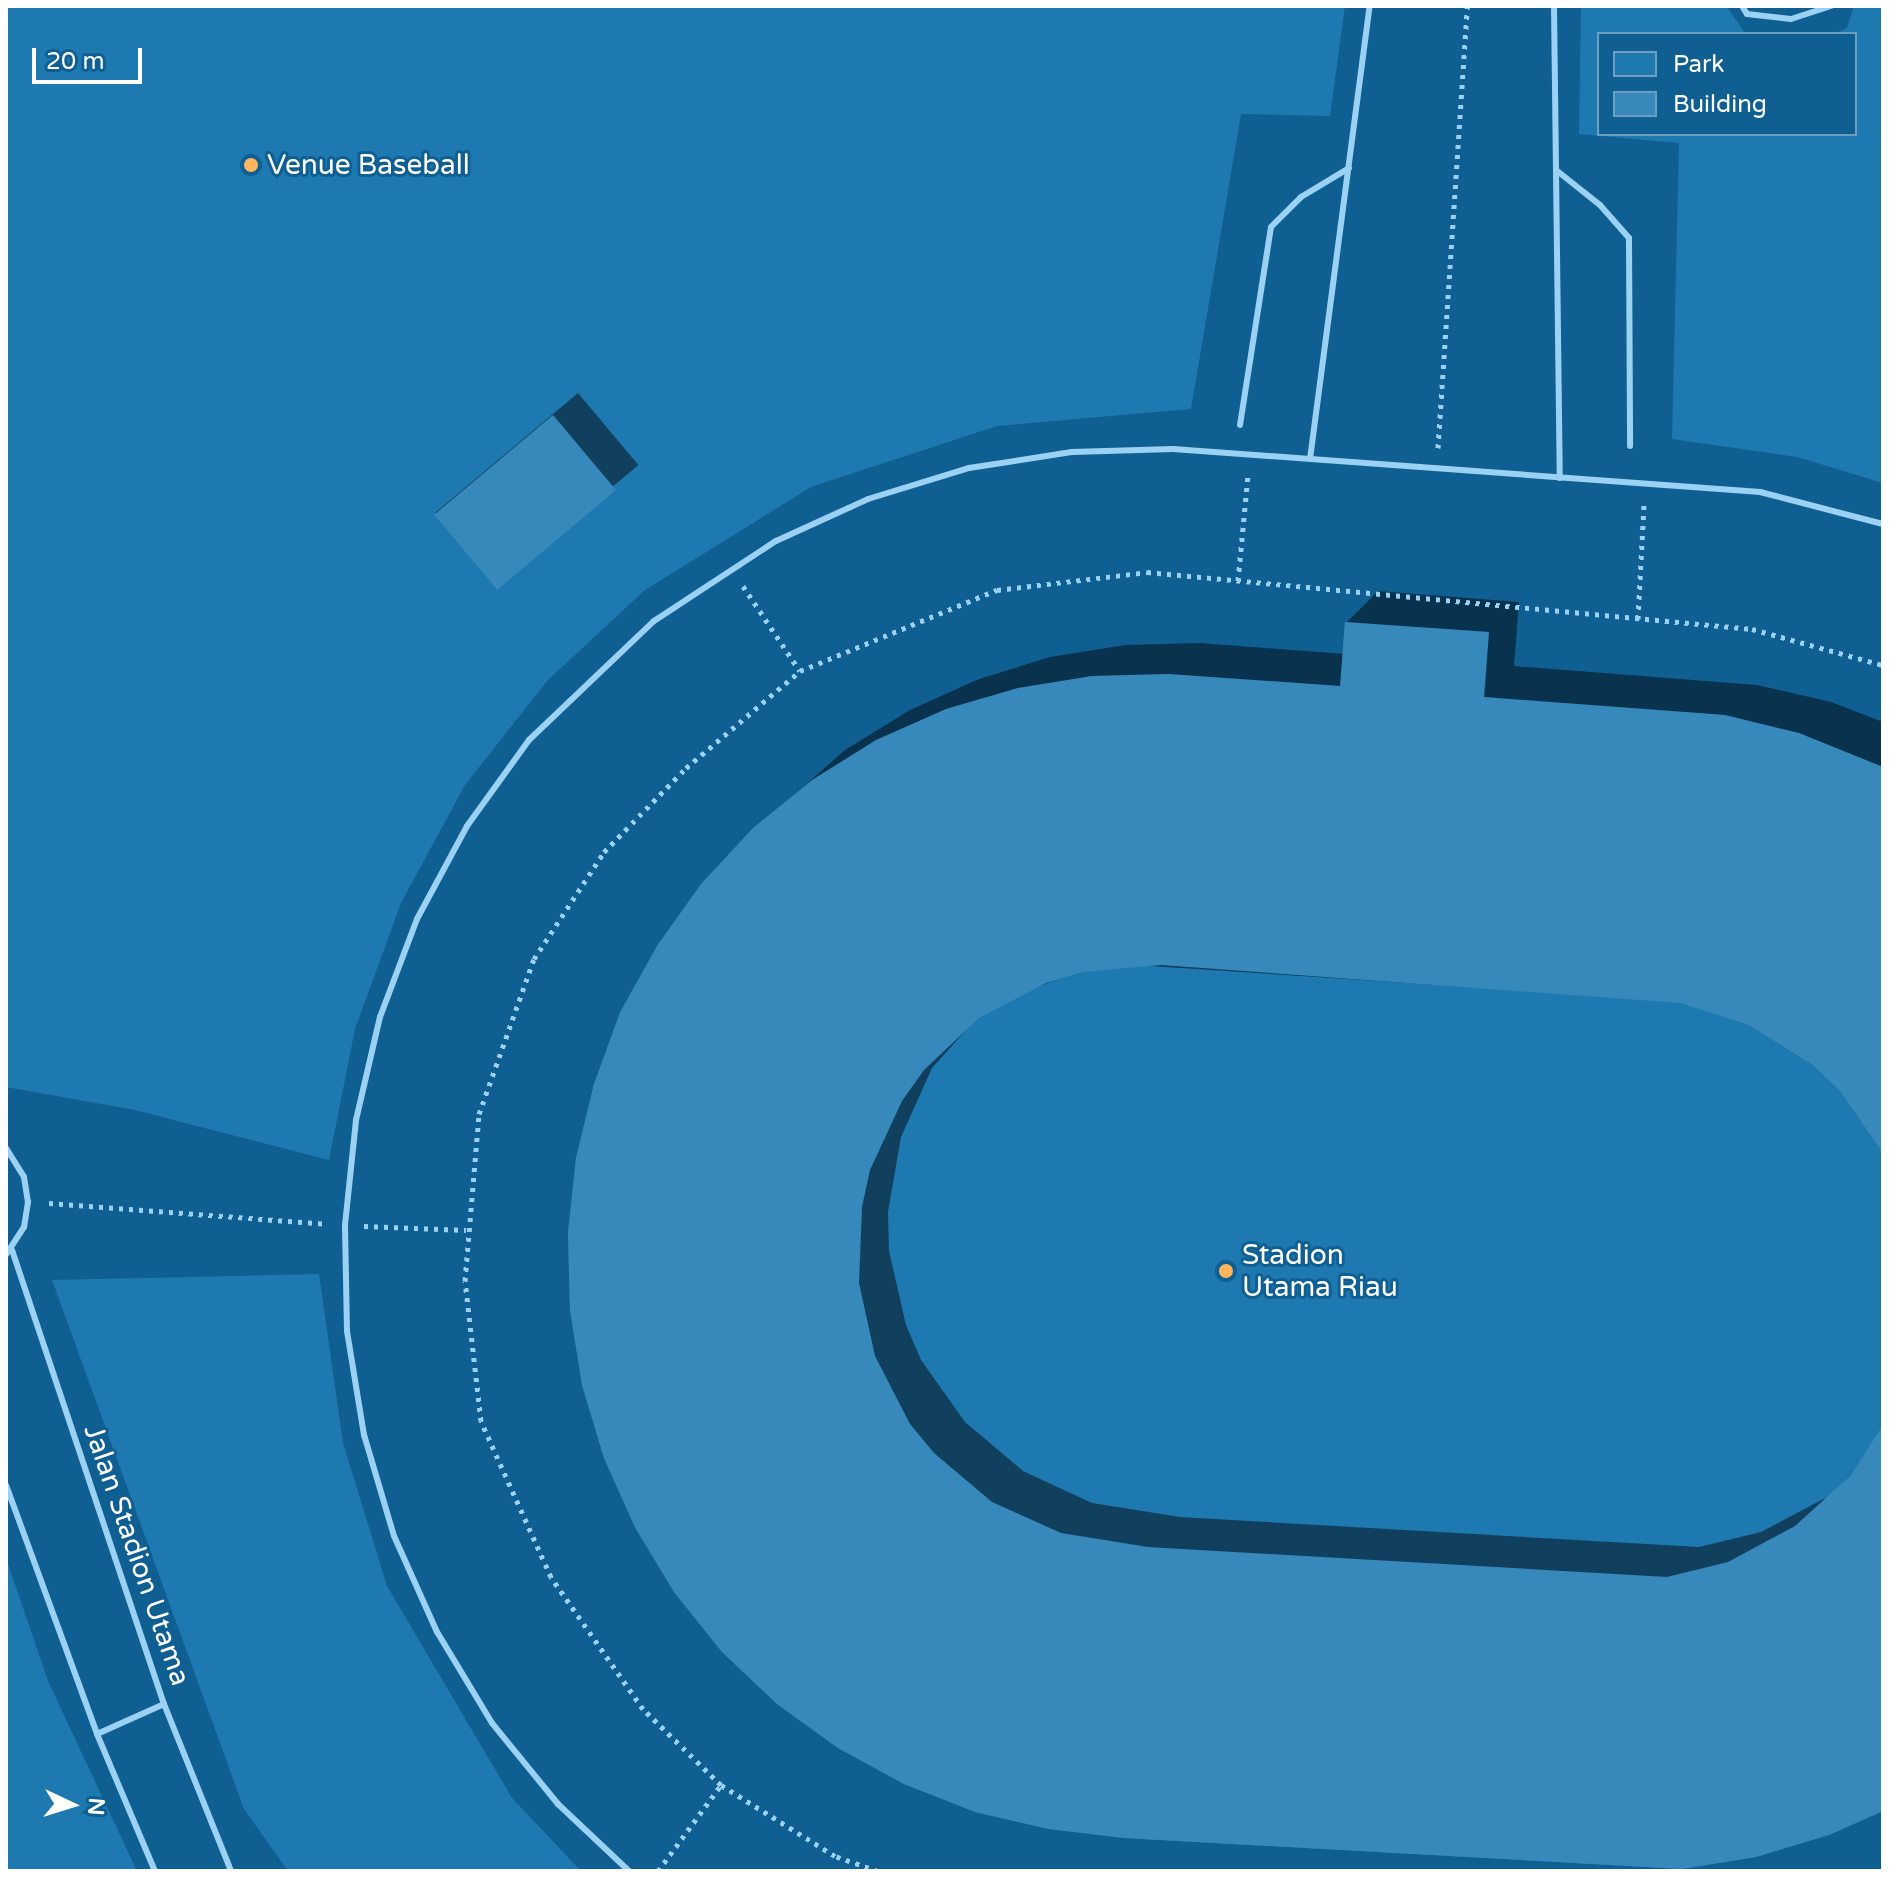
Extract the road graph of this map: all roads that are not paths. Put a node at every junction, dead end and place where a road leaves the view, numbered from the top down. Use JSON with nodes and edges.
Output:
{"nodes":[{"id":1,"x":1370,"y":6,"type":"edge"},
{"id":2,"x":1554,"y":6,"type":"edge"},
{"id":3,"x":1742,"y":6,"type":"edge"},
{"id":4,"x":1831,"y":6,"type":"edge"},
{"id":5,"x":1349,"y":168,"type":"junction"},
{"id":6,"x":1556,"y":170,"type":"junction"},
{"id":7,"x":1240,"y":425,"type":"dead end"},
{"id":8,"x":1630,"y":446,"type":"dead end"},
{"id":9,"x":1310,"y":459,"type":"junction"},
{"id":10,"x":1560,"y":478,"type":"junction"},
{"id":11,"x":1883,"y":524,"type":"edge"},
{"id":12,"x":6,"y":1148,"type":"edge"},
{"id":13,"x":9,"y":1252,"type":"edge"},
{"id":14,"x":6,"y":1485,"type":"edge"},
{"id":15,"x":164,"y":1704,"type":"junction"},
{"id":16,"x":97,"y":1734,"type":"junction"},
{"id":17,"x":155,"y":1871,"type":"edge"},
{"id":18,"x":231,"y":1871,"type":"edge"},
{"id":19,"x":629,"y":1871,"type":"edge"}],
"edges":[{"from":1,"to":5,"type":"lane"},
{"from":2,"to":6,"type":"lane"},
{"from":3,"to":4,"type":"lane"},
{"from":5,"to":7,"type":"lane"},
{"from":5,"to":9,"type":"lane"},
{"from":6,"to":8,"type":"lane"},
{"from":6,"to":10,"type":"lane"},
{"from":9,"to":10,"type":"lane"},
{"from":9,"to":19,"type":"lane"},
{"from":10,"to":11,"type":"lane"},
{"from":12,"to":13,"type":"lane"},
{"from":13,"to":15,"type":"lane","name":"Jalan Stadion Utama"},
{"from":14,"to":16,"type":"lane"},
{"from":15,"to":16,"type":"lane"},
{"from":15,"to":18,"type":"lane","name":"Jalan Stadion Utama"},
{"from":16,"to":17,"type":"lane"}]}
